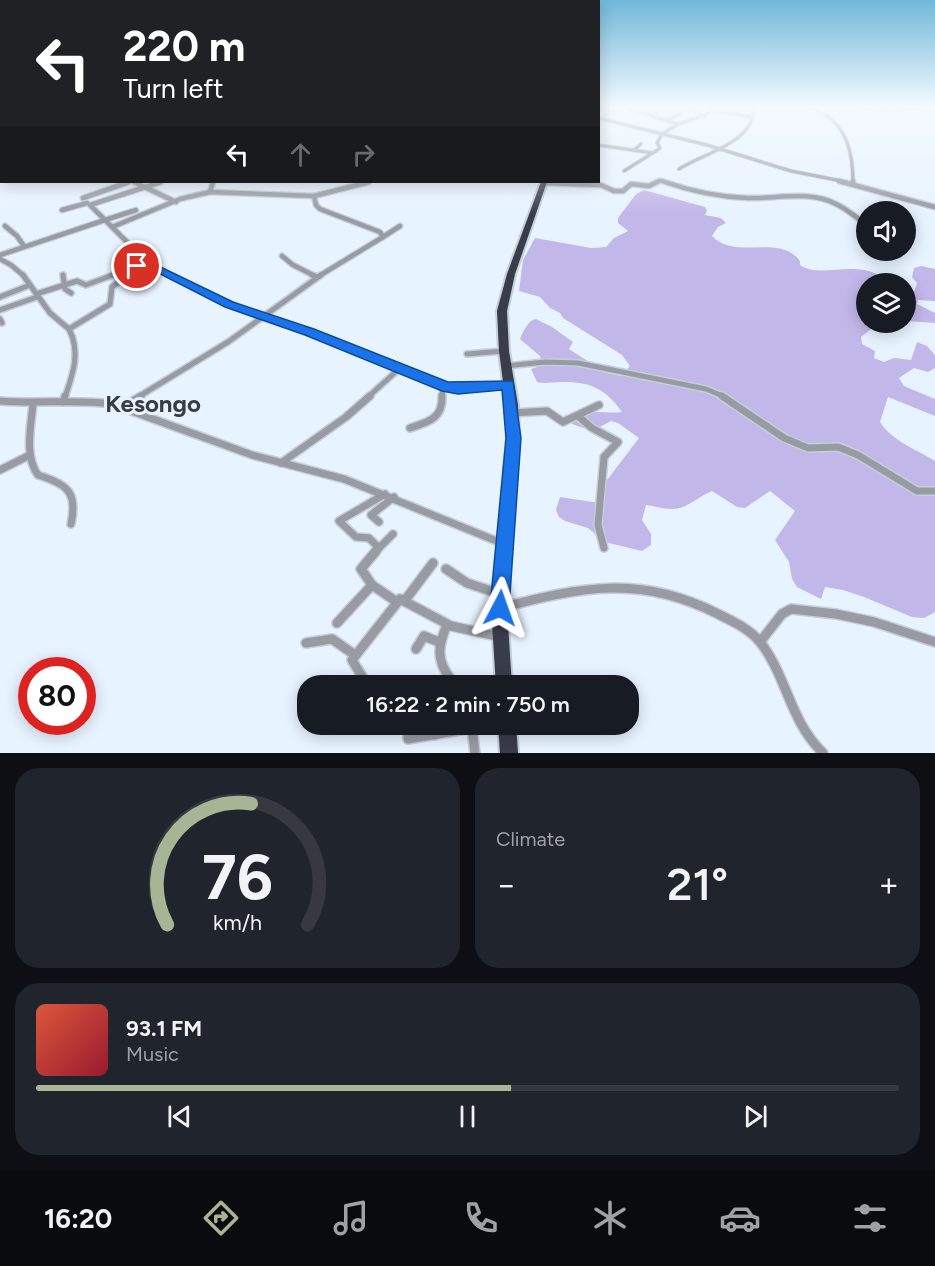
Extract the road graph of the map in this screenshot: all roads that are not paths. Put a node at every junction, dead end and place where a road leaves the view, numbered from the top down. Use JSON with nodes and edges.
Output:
{"nodes":[{"id":1,"x":657,"y":143,"type":"edge"},
{"id":2,"x":698,"y":143,"type":"joint"},
{"id":3,"x":726,"y":143,"type":"edge"},
{"id":4,"x":846,"y":143,"type":"edge"},
{"id":5,"x":641,"y":144,"type":"dead end"},
{"id":6,"x":600,"y":145,"type":"edge"},
{"id":7,"x":689,"y":148,"type":"dead end"},
{"id":8,"x":719,"y":148,"type":"junction"},
{"id":9,"x":634,"y":150,"type":"junction"},
{"id":10,"x":651,"y":154,"type":"junction"},
{"id":11,"x":679,"y":169,"type":"dead end"},
{"id":12,"x":624,"y":171,"type":"dead end"},
{"id":13,"x":127,"y":183,"type":"edge"},
{"id":14,"x":137,"y":183,"type":"edge"},
{"id":15,"x":157,"y":183,"type":"edge"},
{"id":16,"x":213,"y":183,"type":"edge"},
{"id":17,"x":365,"y":183,"type":"edge"},
{"id":18,"x":544,"y":183,"type":"edge"},
{"id":19,"x":563,"y":183,"type":"edge"},
{"id":20,"x":853,"y":184,"type":"junction"},
{"id":21,"x":146,"y":186,"type":"junction"},
{"id":22,"x":210,"y":192,"type":"junction"},
{"id":23,"x":314,"y":196,"type":"junction"},
{"id":24,"x":86,"y":201,"type":"junction"},
{"id":25,"x":176,"y":202,"type":"junction"},
{"id":26,"x":130,"y":206,"type":"dead end"},
{"id":27,"x":935,"y":207,"type":"edge"},
{"id":28,"x":62,"y":210,"type":"dead end"},
{"id":29,"x":136,"y":210,"type":"junction"},
{"id":30,"x":144,"y":214,"type":"junction"},
{"id":31,"x":856,"y":217,"type":"edge"},
{"id":32,"x":105,"y":220,"type":"junction"},
{"id":33,"x":5,"y":226,"type":"dead end"},
{"id":34,"x":400,"y":226,"type":"dead end"},
{"id":35,"x":112,"y":227,"type":"junction"},
{"id":36,"x":383,"y":237,"type":"junction"},
{"id":37,"x":24,"y":246,"type":"junction"},
{"id":38,"x":0,"y":255,"type":"edge"},
{"id":39,"x":282,"y":256,"type":"dead end"},
{"id":40,"x":0,"y":259,"type":"edge"},
{"id":41,"x":144,"y":262,"type":"junction"},
{"id":42,"x":137,"y":266,"type":"junction"},
{"id":43,"x":63,"y":274,"type":"dead end"},
{"id":44,"x":317,"y":277,"type":"junction"},
{"id":45,"x":30,"y":285,"type":"junction"},
{"id":46,"x":64,"y":285,"type":"junction"},
{"id":47,"x":71,"y":293,"type":"dead end"},
{"id":48,"x":36,"y":295,"type":"junction"},
{"id":49,"x":0,"y":297,"type":"edge"},
{"id":50,"x":0,"y":310,"type":"edge"},
{"id":51,"x":264,"y":317,"type":"junction"},
{"id":52,"x":69,"y":329,"type":"junction"},
{"id":53,"x":504,"y":351,"type":"junction"},
{"id":54,"x":466,"y":354,"type":"dead end"},
{"id":55,"x":505,"y":366,"type":"junction"},
{"id":56,"x":400,"y":368,"type":"junction"},
{"id":57,"x":508,"y":384,"type":"junction"},
{"id":58,"x":443,"y":386,"type":"junction"},
{"id":59,"x":0,"y":401,"type":"edge"},
{"id":60,"x":63,"y":402,"type":"junction"},
{"id":61,"x":33,"y":404,"type":"junction"},
{"id":62,"x":599,"y":405,"type":"dead end"},
{"id":63,"x":122,"y":407,"type":"junction"},
{"id":64,"x":512,"y":413,"type":"junction"},
{"id":65,"x":578,"y":416,"type":"junction"},
{"id":66,"x":410,"y":428,"type":"dead end"},
{"id":67,"x":30,"y":456,"type":"junction"},
{"id":68,"x":281,"y":463,"type":"junction"},
{"id":69,"x":0,"y":470,"type":"edge"},
{"id":70,"x":935,"y":491,"type":"edge"},
{"id":71,"x":385,"y":494,"type":"junction"},
{"id":72,"x":394,"y":497,"type":"junction"},
{"id":73,"x":379,"y":522,"type":"dead end"},
{"id":74,"x":71,"y":524,"type":"dead end"},
{"id":75,"x":393,"y":534,"type":"dead end"},
{"id":76,"x":504,"y":544,"type":"junction"},
{"id":77,"x":379,"y":548,"type":"junction"},
{"id":78,"x":604,"y":548,"type":"dead end"},
{"id":79,"x":432,"y":563,"type":"dead end"},
{"id":80,"x":446,"y":569,"type":"dead end"},
{"id":81,"x":372,"y":585,"type":"junction"},
{"id":82,"x":500,"y":594,"type":"junction"},
{"id":83,"x":401,"y":600,"type":"junction"},
{"id":84,"x":500,"y":608,"type":"junction"},
{"id":85,"x":337,"y":623,"type":"dead end"},
{"id":86,"x":447,"y":625,"type":"junction"},
{"id":87,"x":501,"y":637,"type":"junction"},
{"id":88,"x":439,"y":642,"type":"junction"},
{"id":89,"x":760,"y":642,"type":"junction"},
{"id":90,"x":935,"y":642,"type":"edge"},
{"id":91,"x":306,"y":643,"type":"dead end"},
{"id":92,"x":416,"y":649,"type":"dead end"},
{"id":93,"x":355,"y":655,"type":"junction"},
{"id":94,"x":360,"y":675,"type":"edge"},
{"id":95,"x":448,"y":675,"type":"edge"},
{"id":96,"x":503,"y":675,"type":"edge"},
{"id":97,"x":408,"y":735,"type":"edge"},
{"id":98,"x":420,"y":735,"type":"edge"},
{"id":99,"x":473,"y":735,"type":"edge"},
{"id":100,"x":508,"y":735,"type":"edge"},
{"id":101,"x":475,"y":753,"type":"edge"},
{"id":102,"x":509,"y":753,"type":"edge"},
{"id":103,"x":824,"y":753,"type":"edge"}],
"edges":[{"from":1,"to":10,"type":"street"},
{"from":2,"to":7,"type":"street"},
{"from":2,"to":8,"type":"street"},
{"from":3,"to":8,"type":"street"},
{"from":4,"to":20,"type":"street"},
{"from":5,"to":9,"type":"street"},
{"from":6,"to":9,"type":"street"},
{"from":8,"to":11,"type":"street"},
{"from":8,"to":20,"type":"street"},
{"from":9,"to":10,"type":"street"},
{"from":10,"to":12,"type":"street"},
{"from":13,"to":24,"type":"street"},
{"from":14,"to":21,"type":"street"},
{"from":15,"to":21,"type":"street"},
{"from":16,"to":22,"type":"street"},
{"from":17,"to":23,"type":"street"},
{"from":18,"to":53,"type":"highway"},
{"from":19,"to":31,"type":"street"},
{"from":20,"to":27,"type":"street"},
{"from":21,"to":24,"type":"street"},
{"from":21,"to":25,"type":"street"},
{"from":22,"to":23,"type":"street"},
{"from":22,"to":25,"type":"street"},
{"from":23,"to":36,"type":"street"},
{"from":24,"to":28,"type":"street"},
{"from":24,"to":32,"type":"street"},
{"from":25,"to":30,"type":"street"},
{"from":26,"to":29,"type":"street"},
{"from":29,"to":30,"type":"street"},
{"from":29,"to":32,"type":"street"},
{"from":30,"to":35,"type":"street"},
{"from":32,"to":35,"type":"street"},
{"from":32,"to":37,"type":"street"},
{"from":33,"to":37,"type":"street"},
{"from":34,"to":36,"type":"street"},
{"from":35,"to":41,"type":"street"},
{"from":36,"to":44,"type":"street"},
{"from":37,"to":38,"type":"street"},
{"from":39,"to":44,"type":"street"},
{"from":40,"to":45,"type":"street"},
{"from":41,"to":42,"type":"street"},
{"from":41,"to":51,"type":"street"},
{"from":42,"to":46,"type":"street"},
{"from":42,"to":52,"type":"street"},
{"from":43,"to":46,"type":"street"},
{"from":44,"to":51,"type":"street"},
{"from":45,"to":48,"type":"street"},
{"from":45,"to":49,"type":"street"},
{"from":46,"to":47,"type":"street"},
{"from":46,"to":48,"type":"street"},
{"from":48,"to":50,"type":"street"},
{"from":48,"to":52,"type":"street"},
{"from":51,"to":56,"type":"street"},
{"from":51,"to":63,"type":"street"},
{"from":52,"to":60,"type":"street"},
{"from":53,"to":54,"type":"street"},
{"from":53,"to":55,"type":"highway"},
{"from":55,"to":57,"type":"highway"},
{"from":55,"to":70,"type":"street"},
{"from":56,"to":58,"type":"street"},
{"from":56,"to":68,"type":"street"},
{"from":57,"to":58,"type":"street"},
{"from":57,"to":64,"type":"highway"},
{"from":58,"to":66,"type":"street"},
{"from":59,"to":61,"type":"street"},
{"from":60,"to":61,"type":"street"},
{"from":60,"to":63,"type":"street"},
{"from":61,"to":67,"type":"street"},
{"from":62,"to":65,"type":"street"},
{"from":63,"to":68,"type":"street"},
{"from":64,"to":65,"type":"street"},
{"from":64,"to":76,"type":"highway"},
{"from":65,"to":78,"type":"street"},
{"from":67,"to":69,"type":"street"},
{"from":67,"to":74,"type":"street"},
{"from":68,"to":71,"type":"street"},
{"from":71,"to":72,"type":"street"},
{"from":71,"to":77,"type":"street"},
{"from":72,"to":73,"type":"street"},
{"from":72,"to":76,"type":"street"},
{"from":75,"to":77,"type":"street"},
{"from":76,"to":82,"type":"highway"},
{"from":77,"to":81,"type":"street"},
{"from":79,"to":83,"type":"street"},
{"from":80,"to":82,"type":"street"},
{"from":81,"to":83,"type":"street"},
{"from":81,"to":85,"type":"street"},
{"from":82,"to":84,"type":"highway"},
{"from":83,"to":86,"type":"street"},
{"from":83,"to":93,"type":"street"},
{"from":84,"to":87,"type":"highway"},
{"from":84,"to":89,"type":"street"},
{"from":86,"to":87,"type":"street"},
{"from":86,"to":88,"type":"street"},
{"from":87,"to":96,"type":"highway"},
{"from":88,"to":92,"type":"street"},
{"from":88,"to":95,"type":"street"},
{"from":89,"to":90,"type":"street"},
{"from":89,"to":103,"type":"street"},
{"from":91,"to":93,"type":"street"},
{"from":93,"to":94,"type":"street"},
{"from":97,"to":98,"type":"street"},
{"from":99,"to":101,"type":"street"},
{"from":100,"to":102,"type":"highway"}]}
